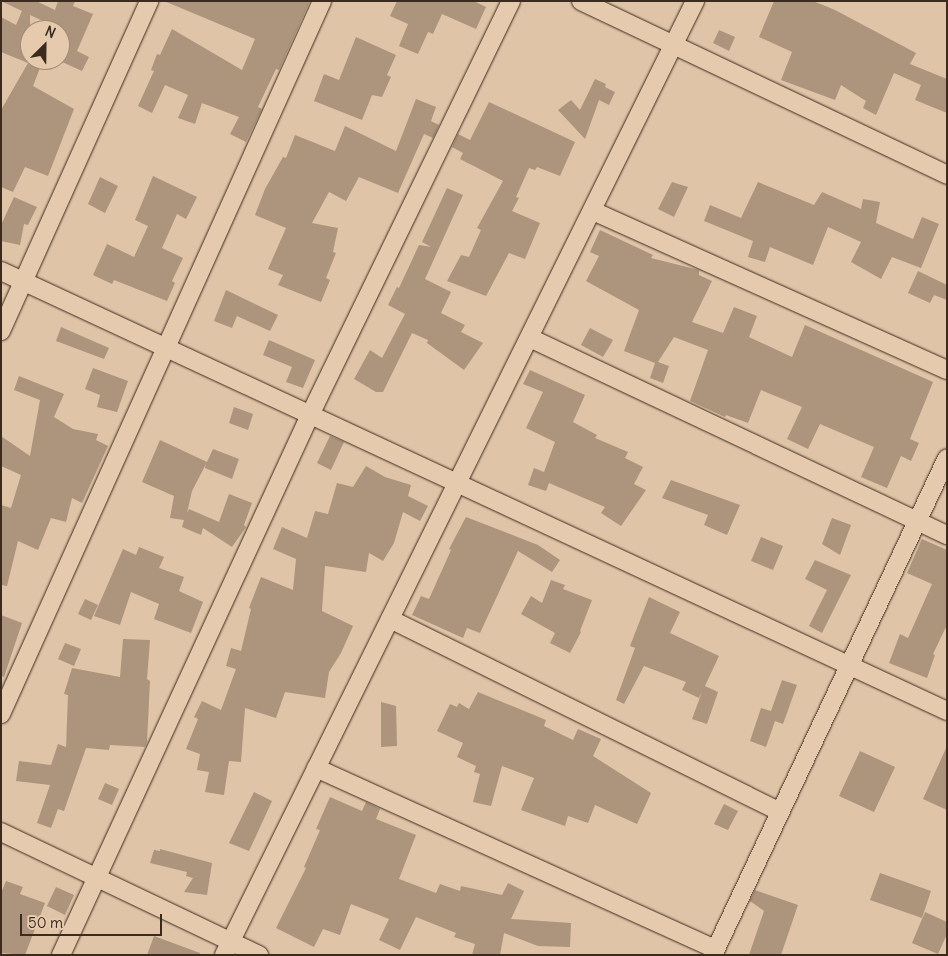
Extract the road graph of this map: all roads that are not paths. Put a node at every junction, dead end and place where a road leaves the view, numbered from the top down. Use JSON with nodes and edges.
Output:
{"nodes":[{"id":1,"x":149,"y":1,"type":"edge"},
{"id":2,"x":322,"y":1,"type":"edge"},
{"id":3,"x":511,"y":1,"type":"edge"},
{"id":4,"x":581,"y":1,"type":"edge"},
{"id":5,"x":695,"y":1,"type":"edge"},
{"id":6,"x":674,"y":46,"type":"junction"},
{"id":7,"x":947,"y":175,"type":"edge"},
{"id":8,"x":593,"y":211,"type":"junction"},
{"id":9,"x":1,"y":271,"type":"edge"},
{"id":10,"x":24,"y":281,"type":"junction"},
{"id":11,"x":1,"y":331,"type":"edge"},
{"id":12,"x":530,"y":338,"type":"junction"},
{"id":13,"x":166,"y":348,"type":"junction"},
{"id":14,"x":947,"y":370,"type":"edge"},
{"id":15,"x":310,"y":415,"type":"junction"},
{"id":16,"x":947,"y":458,"type":"edge"},
{"id":17,"x":458,"y":484,"type":"junction"},
{"id":18,"x":917,"y":521,"type":"junction"},
{"id":19,"x":947,"y":534,"type":"edge"},
{"id":20,"x":390,"y":619,"type":"junction"},
{"id":21,"x":849,"y":665,"type":"junction"},
{"id":22,"x":947,"y":711,"type":"edge"},
{"id":23,"x":1,"y":714,"type":"edge"},
{"id":24,"x":316,"y":768,"type":"junction"},
{"id":25,"x":780,"y":812,"type":"junction"},
{"id":26,"x":1,"y":832,"type":"edge"},
{"id":27,"x":97,"y":877,"type":"junction"},
{"id":28,"x":228,"y":948,"type":"edge"},
{"id":29,"x":714,"y":952,"type":"edge"},
{"id":30,"x":61,"y":955,"type":"edge"},
{"id":31,"x":259,"y":955,"type":"edge"}],
"edges":[{"from":1,"to":10,"type":"street"},
{"from":2,"to":13,"type":"street"},
{"from":3,"to":15,"type":"street"},
{"from":4,"to":6,"type":"street"},
{"from":5,"to":6,"type":"street"},
{"from":6,"to":7,"type":"street"},
{"from":6,"to":8,"type":"street"},
{"from":8,"to":12,"type":"street"},
{"from":8,"to":14,"type":"street"},
{"from":9,"to":10,"type":"street"},
{"from":10,"to":11,"type":"street"},
{"from":10,"to":13,"type":"street"},
{"from":12,"to":17,"type":"street"},
{"from":12,"to":18,"type":"street"},
{"from":13,"to":15,"type":"street"},
{"from":13,"to":23,"type":"street"},
{"from":15,"to":17,"type":"street"},
{"from":15,"to":27,"type":"street"},
{"from":16,"to":18,"type":"street"},
{"from":17,"to":20,"type":"street"},
{"from":17,"to":21,"type":"street"},
{"from":18,"to":19,"type":"street"},
{"from":18,"to":21,"type":"street"},
{"from":20,"to":24,"type":"street"},
{"from":20,"to":25,"type":"street"},
{"from":21,"to":22,"type":"street"},
{"from":21,"to":25,"type":"street"},
{"from":24,"to":28,"type":"street"},
{"from":24,"to":29,"type":"street"},
{"from":25,"to":29,"type":"street"},
{"from":26,"to":27,"type":"street"},
{"from":27,"to":28,"type":"street"},
{"from":27,"to":30,"type":"street"},
{"from":28,"to":31,"type":"street"}]}
